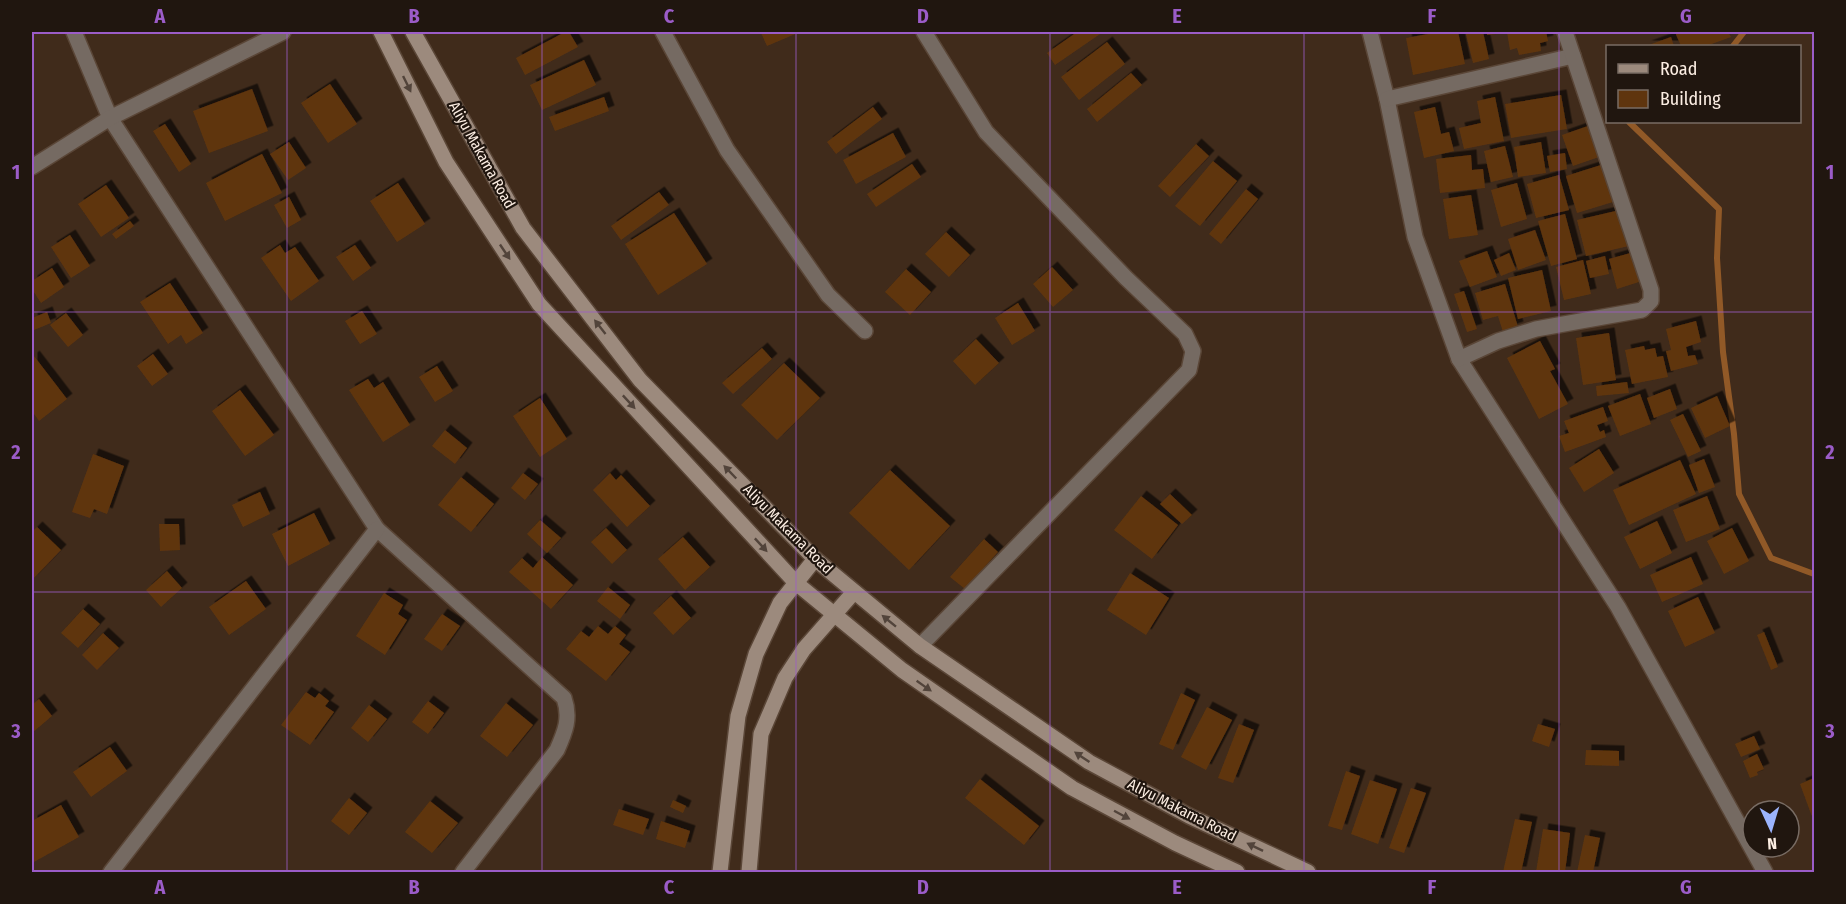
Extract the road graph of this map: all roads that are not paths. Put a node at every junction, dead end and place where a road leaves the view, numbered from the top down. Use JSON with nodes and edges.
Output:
{"nodes":[{"id":1,"x":74,"y":32,"type":"edge"},
{"id":2,"x":283,"y":32,"type":"edge"},
{"id":3,"x":381,"y":32,"type":"edge"},
{"id":4,"x":413,"y":32,"type":"edge"},
{"id":5,"x":663,"y":32,"type":"edge"},
{"id":6,"x":924,"y":32,"type":"edge"},
{"id":7,"x":1370,"y":32,"type":"edge"},
{"id":8,"x":1565,"y":32,"type":"edge"},
{"id":9,"x":1573,"y":56,"type":"junction"},
{"id":10,"x":1386,"y":99,"type":"junction"},
{"id":11,"x":110,"y":118,"type":"junction"},
{"id":12,"x":32,"y":167,"type":"edge"},
{"id":13,"x":865,"y":331,"type":"dead end"},
{"id":14,"x":1459,"y":359,"type":"junction"},
{"id":15,"x":377,"y":529,"type":"junction"},
{"id":16,"x":815,"y":559,"type":"junction"},
{"id":17,"x":796,"y":584,"type":"junction"},
{"id":18,"x":854,"y":592,"type":"junction"},
{"id":19,"x":834,"y":615,"type":"junction"},
{"id":20,"x":920,"y":646,"type":"junction"},
{"id":21,"x":111,"y":873,"type":"edge"},
{"id":22,"x":463,"y":873,"type":"edge"},
{"id":23,"x":720,"y":873,"type":"edge"},
{"id":24,"x":749,"y":873,"type":"edge"},
{"id":25,"x":1237,"y":873,"type":"edge"},
{"id":26,"x":1308,"y":873,"type":"edge"},
{"id":27,"x":1765,"y":873,"type":"edge"}],
"edges":[{"from":1,"to":11,"type":"street"},
{"from":2,"to":11,"type":"street"},
{"from":3,"to":17,"type":"street","name":"Aliyu Makama Road","one_way":true},
{"from":16,"to":4,"type":"street","name":"Aliyu Makama Road","one_way":true},
{"from":5,"to":13,"type":"street"},
{"from":6,"to":20,"type":"street"},
{"from":7,"to":10,"type":"street"},
{"from":8,"to":9,"type":"street"},
{"from":9,"to":10,"type":"street"},
{"from":9,"to":14,"type":"street"},
{"from":10,"to":14,"type":"street"},
{"from":11,"to":12,"type":"street"},
{"from":11,"to":15,"type":"street"},
{"from":14,"to":27,"type":"street"},
{"from":15,"to":21,"type":"street"},
{"from":15,"to":22,"type":"street"},
{"from":16,"to":17,"type":"street"},
{"from":16,"to":18,"type":"street","name":"Aliyu Makama Road"},
{"from":17,"to":19,"type":"street","name":"Aliyu Makama Road"},
{"from":17,"to":23,"type":"street"},
{"from":18,"to":19,"type":"street"},
{"from":20,"to":18,"type":"street","name":"Aliyu Makama Road","one_way":true},
{"from":19,"to":24,"type":"street"},
{"from":19,"to":25,"type":"street","name":"Aliyu Makama Road","one_way":true},
{"from":26,"to":20,"type":"street","name":"Aliyu Makama Road","one_way":true}]}
